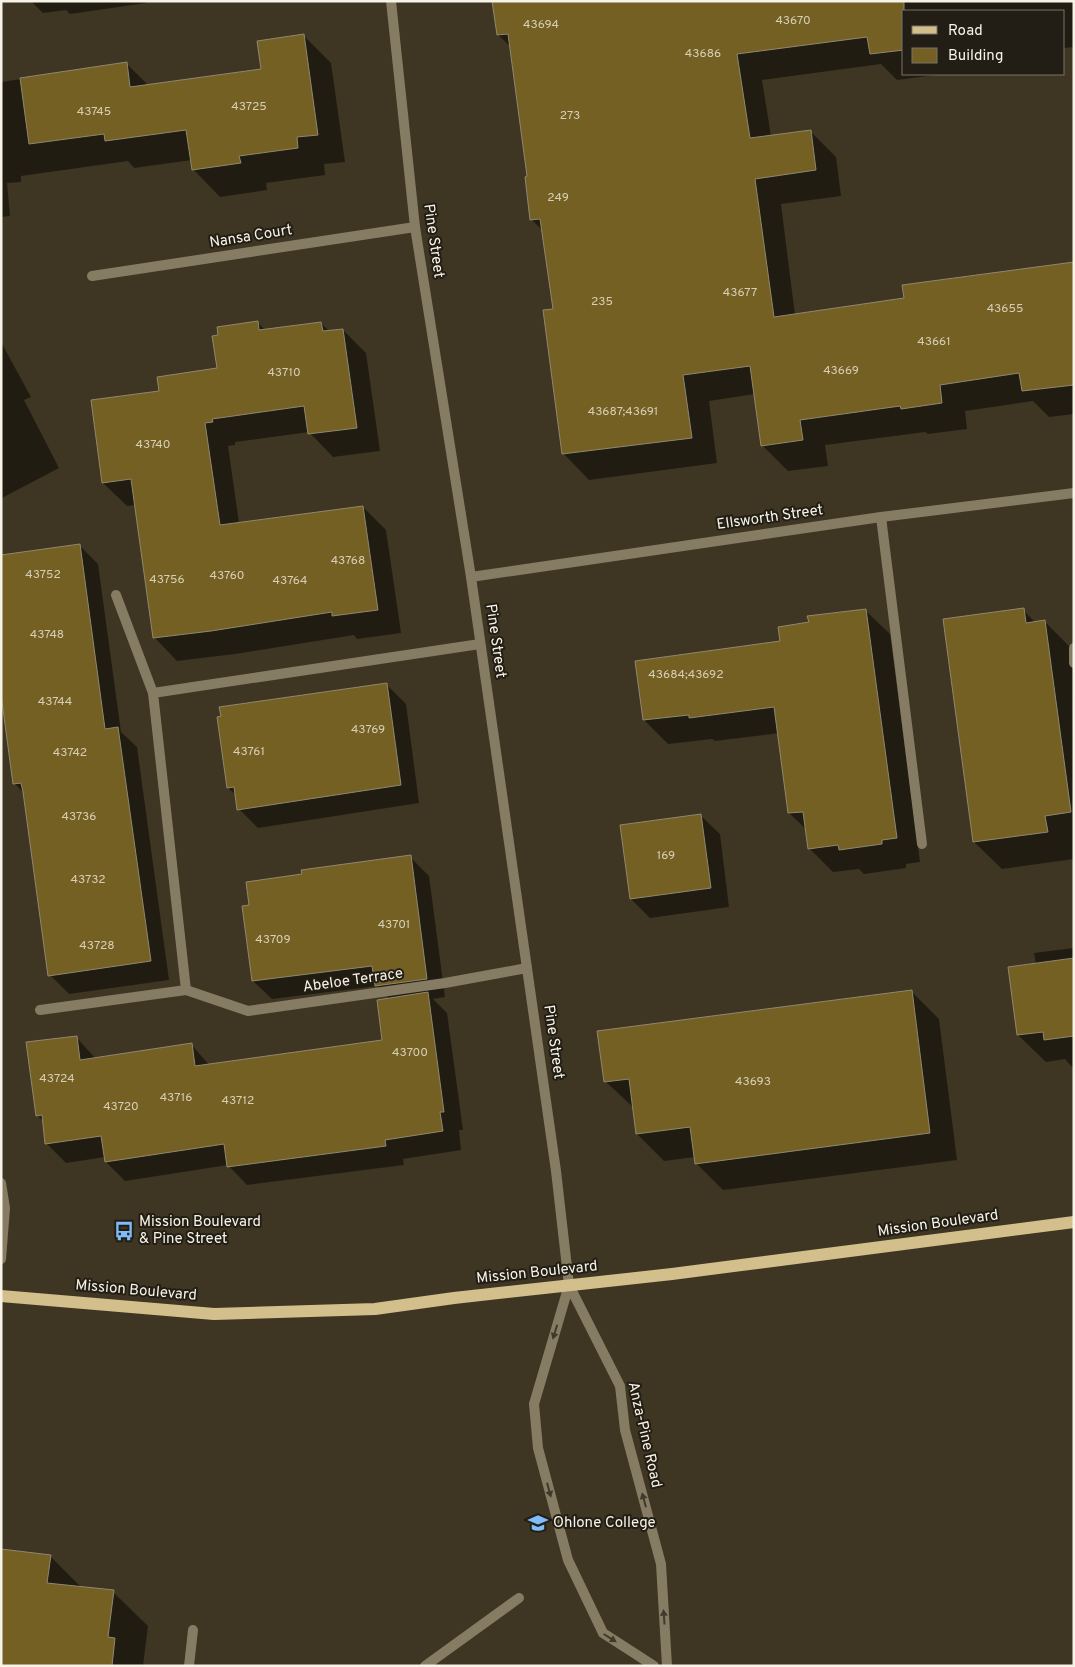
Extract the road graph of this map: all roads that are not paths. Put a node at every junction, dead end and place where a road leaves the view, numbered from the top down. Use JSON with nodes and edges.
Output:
{"nodes":[{"id":1,"x":391,"y":1,"type":"edge"},
{"id":2,"x":415,"y":227,"type":"junction"},
{"id":3,"x":92,"y":276,"type":"dead end"},
{"id":4,"x":1074,"y":493,"type":"edge"},
{"id":5,"x":881,"y":517,"type":"junction"},
{"id":6,"x":471,"y":577,"type":"junction"},
{"id":7,"x":116,"y":595,"type":"dead end"},
{"id":8,"x":480,"y":644,"type":"junction"},
{"id":9,"x":1074,"y":648,"type":"edge"},
{"id":10,"x":1074,"y":663,"type":"edge"},
{"id":11,"x":153,"y":693,"type":"junction"},
{"id":12,"x":922,"y":844,"type":"dead end"},
{"id":13,"x":527,"y":968,"type":"junction"},
{"id":14,"x":186,"y":990,"type":"junction"},
{"id":15,"x":40,"y":1010,"type":"dead end"},
{"id":16,"x":1,"y":1183,"type":"edge"},
{"id":17,"x":1074,"y":1222,"type":"edge"},
{"id":18,"x":1,"y":1259,"type":"edge"},
{"id":19,"x":569,"y":1286,"type":"junction"},
{"id":20,"x":1,"y":1296,"type":"edge"},
{"id":21,"x":520,"y":1598,"type":"dead end"},
{"id":22,"x":193,"y":1630,"type":"dead end"},
{"id":23,"x":189,"y":1666,"type":"edge"},
{"id":24,"x":424,"y":1666,"type":"edge"},
{"id":25,"x":654,"y":1666,"type":"edge"},
{"id":26,"x":667,"y":1666,"type":"edge"}],
"edges":[{"from":1,"to":2,"type":"street","name":"Pine Street"},
{"from":2,"to":3,"type":"street","name":"Nansa Court"},
{"from":2,"to":6,"type":"street","name":"Pine Street"},
{"from":4,"to":5,"type":"street","name":"Ellsworth Street"},
{"from":5,"to":6,"type":"street","name":"Ellsworth Street"},
{"from":5,"to":12,"type":"street"},
{"from":6,"to":8,"type":"street","name":"Pine Street"},
{"from":7,"to":11,"type":"street"},
{"from":8,"to":11,"type":"street"},
{"from":8,"to":13,"type":"street","name":"Pine Street"},
{"from":9,"to":10,"type":"street"},
{"from":11,"to":14,"type":"street"},
{"from":13,"to":14,"type":"street","name":"Abeloe Terrace"},
{"from":13,"to":19,"type":"street","name":"Pine Street"},
{"from":14,"to":15,"type":"street","name":"Abeloe Terrace"},
{"from":16,"to":18,"type":"street"},
{"from":17,"to":19,"type":"main road","name":"Mission Boulevard"},
{"from":19,"to":20,"type":"main road","name":"Mission Boulevard"},
{"from":19,"to":25,"type":"street","one_way":true},
{"from":26,"to":19,"type":"street","name":"Anza-Pine Road","one_way":true},
{"from":21,"to":24,"type":"street"},
{"from":22,"to":23,"type":"street"}]}
